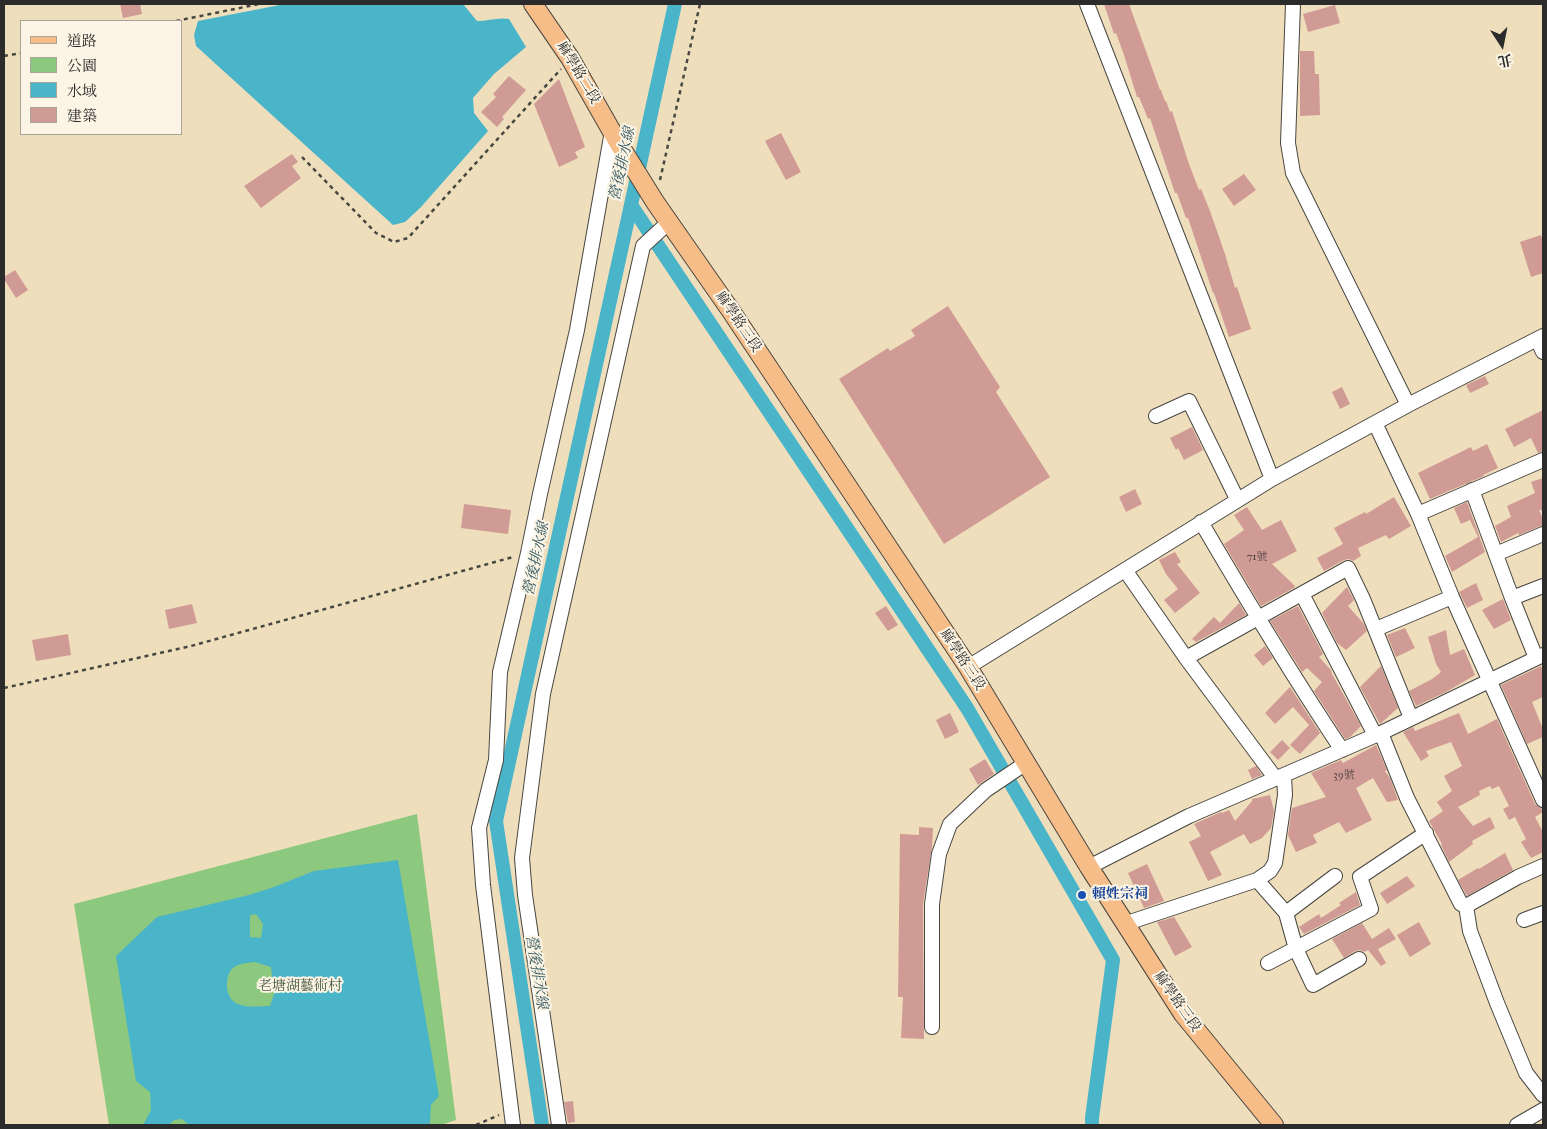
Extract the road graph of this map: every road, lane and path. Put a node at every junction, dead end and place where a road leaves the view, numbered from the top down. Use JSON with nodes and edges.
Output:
{"nodes":[{"id":1,"x":259,"y":4,"type":"edge"},
{"id":2,"x":533,"y":4,"type":"edge"},
{"id":3,"x":700,"y":4,"type":"edge"},
{"id":4,"x":1087,"y":4,"type":"edge"},
{"id":5,"x":1294,"y":4,"type":"edge"},
{"id":6,"x":181,"y":20,"type":"edge"},
{"id":7,"x":20,"y":53,"type":"edge"},
{"id":8,"x":4,"y":56,"type":"edge"},
{"id":9,"x":570,"y":58,"type":"junction"},
{"id":10,"x":615,"y":138,"type":"junction"},
{"id":11,"x":302,"y":157,"type":"dead end"},
{"id":12,"x":652,"y":198,"type":"junction"},
{"id":13,"x":669,"y":222,"type":"junction"},
{"id":14,"x":1540,"y":337,"type":"edge"},
{"id":15,"x":1543,"y":352,"type":"edge"},
{"id":16,"x":1408,"y":405,"type":"junction"},
{"id":17,"x":1156,"y":416,"type":"dead end"},
{"id":18,"x":1375,"y":423,"type":"junction"},
{"id":19,"x":1543,"y":460,"type":"edge"},
{"id":20,"x":1272,"y":479,"type":"junction"},
{"id":21,"x":1472,"y":490,"type":"junction"},
{"id":22,"x":1237,"y":499,"type":"junction"},
{"id":23,"x":1418,"y":514,"type":"junction"},
{"id":24,"x":1201,"y":522,"type":"junction"},
{"id":25,"x":1543,"y":534,"type":"edge"},
{"id":26,"x":528,"y":553,"type":"junction"},
{"id":27,"x":1496,"y":554,"type":"junction"},
{"id":28,"x":1124,"y":570,"type":"junction"},
{"id":29,"x":1543,"y":586,"type":"edge"},
{"id":30,"x":1302,"y":594,"type":"junction"},
{"id":31,"x":1452,"y":597,"type":"junction"},
{"id":32,"x":1512,"y":598,"type":"junction"},
{"id":33,"x":1257,"y":619,"type":"junction"},
{"id":34,"x":1376,"y":629,"type":"junction"},
{"id":35,"x":1540,"y":657,"type":"edge"},
{"id":36,"x":1186,"y":658,"type":"junction"},
{"id":37,"x":968,"y":667,"type":"junction"},
{"id":38,"x":1489,"y":680,"type":"junction"},
{"id":39,"x":4,"y":688,"type":"edge"},
{"id":40,"x":1411,"y":718,"type":"junction"},
{"id":41,"x":1378,"y":734,"type":"junction"},
{"id":42,"x":1342,"y":750,"type":"junction"},
{"id":43,"x":1026,"y":763,"type":"junction"},
{"id":44,"x":1280,"y":778,"type":"junction"},
{"id":45,"x":1543,"y":800,"type":"edge"},
{"id":46,"x":1426,"y":833,"type":"junction"},
{"id":47,"x":1543,"y":866,"type":"edge"},
{"id":48,"x":1089,"y":867,"type":"junction"},
{"id":49,"x":1335,"y":876,"type":"dead end"},
{"id":50,"x":1257,"y":880,"type":"junction"},
{"id":51,"x":1466,"y":906,"type":"junction"},
{"id":52,"x":1286,"y":913,"type":"junction"},
{"id":53,"x":1543,"y":913,"type":"edge"},
{"id":54,"x":1524,"y":920,"type":"dead end"},
{"id":55,"x":1124,"y":924,"type":"junction"},
{"id":56,"x":1296,"y":948,"type":"junction"},
{"id":57,"x":1359,"y":959,"type":"dead end"},
{"id":58,"x":1268,"y":962,"type":"dead end"},
{"id":59,"x":932,"y":1027,"type":"dead end"},
{"id":60,"x":1543,"y":1095,"type":"edge"},
{"id":61,"x":510,"y":1109,"type":"junction"},
{"id":62,"x":1543,"y":1110,"type":"edge"},
{"id":63,"x":476,"y":1125,"type":"edge"},
{"id":64,"x":513,"y":1125,"type":"edge"},
{"id":65,"x":559,"y":1125,"type":"edge"},
{"id":66,"x":1274,"y":1125,"type":"edge"},
{"id":67,"x":1517,"y":1125,"type":"edge"}],
"edges":[{"from":1,"to":6,"type":"path"},
{"from":2,"to":9,"type":"main road","name":"麻學路二段"},
{"from":3,"to":12,"type":"path"},
{"from":4,"to":20,"type":"street"},
{"from":5,"to":16,"type":"street"},
{"from":7,"to":8,"type":"path"},
{"from":9,"to":10,"type":"main road","name":"麻學路二段"},
{"from":9,"to":11,"type":"path"},
{"from":10,"to":12,"type":"main road","name":"麻學路二段"},
{"from":10,"to":26,"type":"street"},
{"from":12,"to":13,"type":"main road","name":"麻學路三段"},
{"from":13,"to":37,"type":"main road","name":"麻學路三段"},
{"from":13,"to":65,"type":"street"},
{"from":14,"to":15,"type":"street"},
{"from":14,"to":16,"type":"street"},
{"from":16,"to":18,"type":"street"},
{"from":17,"to":22,"type":"street"},
{"from":18,"to":20,"type":"street"},
{"from":18,"to":23,"type":"street"},
{"from":19,"to":21,"type":"street"},
{"from":20,"to":22,"type":"street"},
{"from":21,"to":23,"type":"street"},
{"from":21,"to":27,"type":"street"},
{"from":22,"to":24,"type":"street"},
{"from":23,"to":31,"type":"street"},
{"from":24,"to":28,"type":"street"},
{"from":24,"to":33,"type":"street"},
{"from":25,"to":27,"type":"street"},
{"from":26,"to":39,"type":"path"},
{"from":26,"to":61,"type":"street"},
{"from":27,"to":32,"type":"street"},
{"from":28,"to":36,"type":"street"},
{"from":28,"to":37,"type":"street"},
{"from":29,"to":32,"type":"street"},
{"from":30,"to":33,"type":"street"},
{"from":30,"to":34,"type":"street"},
{"from":30,"to":41,"type":"street"},
{"from":31,"to":34,"type":"street"},
{"from":31,"to":38,"type":"street"},
{"from":32,"to":35,"type":"street"},
{"from":33,"to":36,"type":"street"},
{"from":33,"to":42,"type":"street"},
{"from":34,"to":40,"type":"street"},
{"from":35,"to":38,"type":"street"},
{"from":36,"to":44,"type":"street"},
{"from":37,"to":43,"type":"main road","name":"麻學路三段"},
{"from":38,"to":40,"type":"street"},
{"from":38,"to":45,"type":"street"},
{"from":40,"to":41,"type":"street"},
{"from":41,"to":42,"type":"street"},
{"from":41,"to":46,"type":"street"},
{"from":42,"to":44,"type":"street"},
{"from":43,"to":48,"type":"main road","name":"麻學路三段"},
{"from":43,"to":59,"type":"street"},
{"from":44,"to":48,"type":"street"},
{"from":44,"to":50,"type":"street"},
{"from":46,"to":51,"type":"street"},
{"from":46,"to":56,"type":"street"},
{"from":47,"to":51,"type":"street"},
{"from":48,"to":55,"type":"main road","name":"麻學路三段"},
{"from":49,"to":52,"type":"street"},
{"from":50,"to":52,"type":"street"},
{"from":50,"to":55,"type":"street"},
{"from":51,"to":60,"type":"street"},
{"from":52,"to":56,"type":"street"},
{"from":53,"to":54,"type":"street"},
{"from":55,"to":66,"type":"main road","name":"麻學路三段"},
{"from":56,"to":57,"type":"street"},
{"from":56,"to":58,"type":"street"},
{"from":61,"to":63,"type":"path"},
{"from":61,"to":64,"type":"street"},
{"from":62,"to":67,"type":"street"}]}
